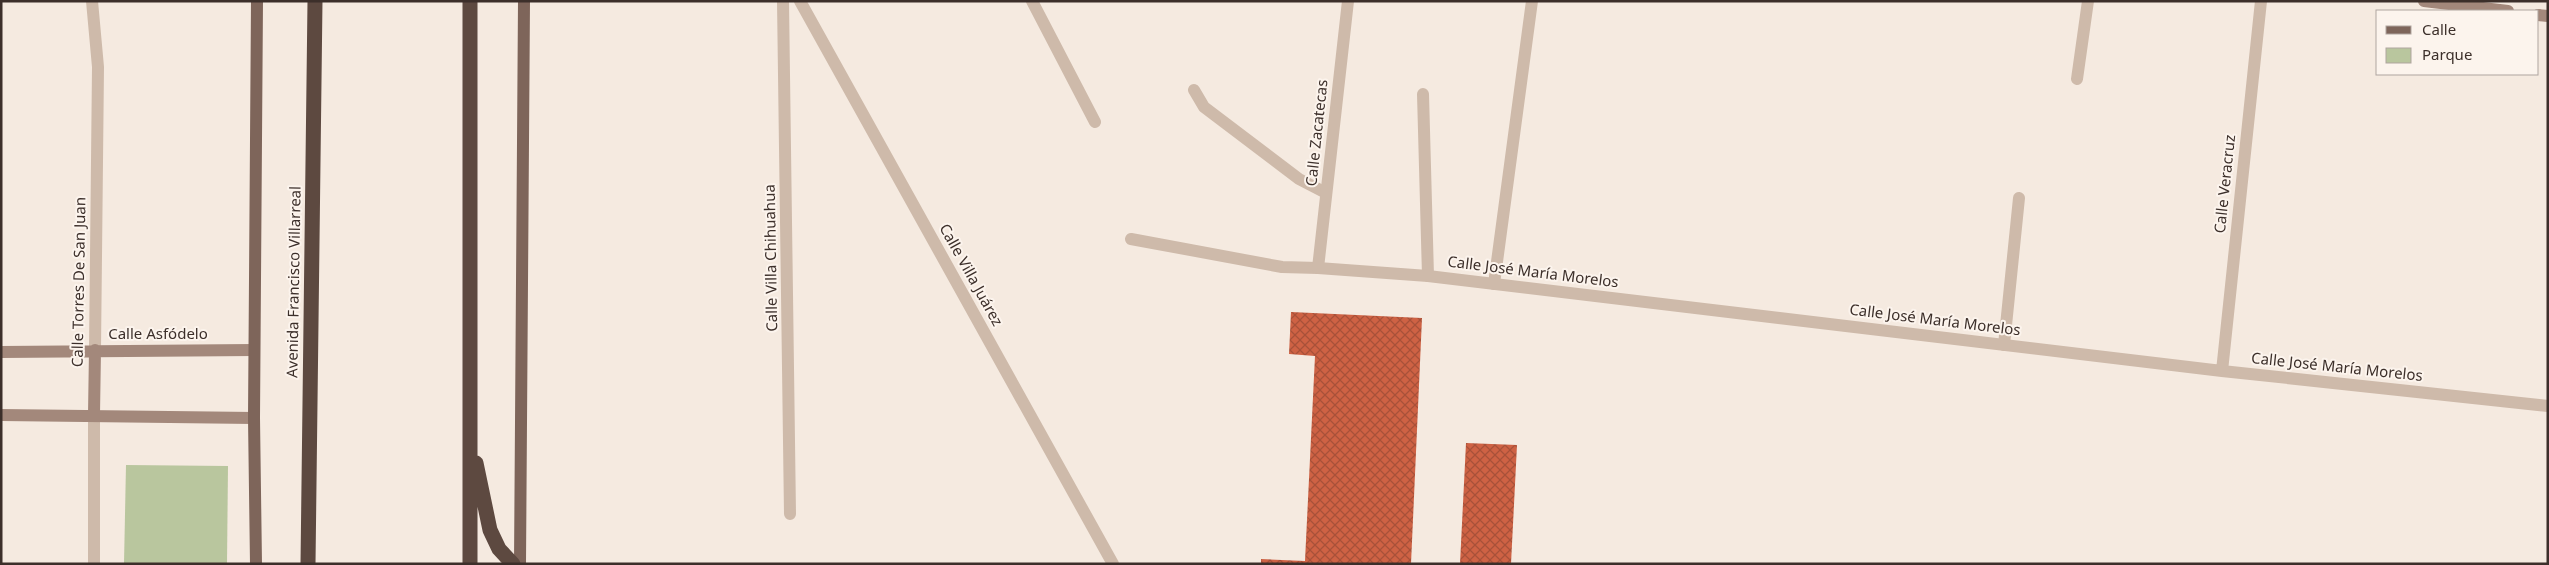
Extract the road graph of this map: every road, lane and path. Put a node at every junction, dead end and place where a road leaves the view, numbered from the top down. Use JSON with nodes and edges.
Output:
{"nodes":[{"id":1,"x":92,"y":1,"type":"edge"},
{"id":2,"x":257,"y":1,"type":"edge"},
{"id":3,"x":315,"y":1,"type":"edge"},
{"id":4,"x":470,"y":1,"type":"edge"},
{"id":5,"x":524,"y":1,"type":"edge"},
{"id":6,"x":784,"y":1,"type":"edge"},
{"id":7,"x":800,"y":1,"type":"edge"},
{"id":8,"x":1032,"y":1,"type":"edge"},
{"id":9,"x":1348,"y":1,"type":"edge"},
{"id":10,"x":1532,"y":1,"type":"edge"},
{"id":11,"x":2088,"y":1,"type":"edge"},
{"id":12,"x":2260,"y":1,"type":"edge"},
{"id":13,"x":2424,"y":1,"type":"edge"},
{"id":14,"x":2500,"y":10,"type":"edge"},
{"id":15,"x":2077,"y":79,"type":"dead end"},
{"id":16,"x":1194,"y":90,"type":"dead end"},
{"id":17,"x":1423,"y":94,"type":"dead end"},
{"id":18,"x":1095,"y":122,"type":"dead end"},
{"id":19,"x":1326,"y":193,"type":"junction"},
{"id":20,"x":2019,"y":198,"type":"dead end"},
{"id":21,"x":1131,"y":239,"type":"dead end"},
{"id":22,"x":1318,"y":268,"type":"junction"},
{"id":23,"x":1428,"y":276,"type":"junction"},
{"id":24,"x":1494,"y":284,"type":"junction"},
{"id":25,"x":2004,"y":345,"type":"junction"},
{"id":26,"x":95,"y":350,"type":"junction"},
{"id":27,"x":254,"y":350,"type":"junction"},
{"id":28,"x":1,"y":352,"type":"edge"},
{"id":29,"x":2222,"y":371,"type":"junction"},
{"id":30,"x":2548,"y":406,"type":"edge"},
{"id":31,"x":94,"y":414,"type":"junction"},
{"id":32,"x":1,"y":415,"type":"edge"},
{"id":33,"x":254,"y":418,"type":"junction"},
{"id":34,"x":470,"y":429,"type":"junction"},
{"id":35,"x":790,"y":514,"type":"dead end"},
{"id":36,"x":94,"y":564,"type":"edge"},
{"id":37,"x":256,"y":564,"type":"edge"},
{"id":38,"x":308,"y":564,"type":"edge"},
{"id":39,"x":470,"y":564,"type":"edge"},
{"id":40,"x":513,"y":564,"type":"edge"},
{"id":41,"x":520,"y":564,"type":"edge"},
{"id":42,"x":1113,"y":564,"type":"edge"}],
"edges":[{"from":1,"to":26,"type":"street","name":"Calle Torres De San Juan"},
{"from":2,"to":27,"type":"main road"},
{"from":3,"to":38,"type":"highway","name":"Avenida Francisco Villarreal"},
{"from":4,"to":34,"type":"highway"},
{"from":5,"to":41,"type":"main road"},
{"from":6,"to":35,"type":"street","name":"Calle Villa Chihuahua"},
{"from":7,"to":42,"type":"street","name":"Calle Villa Juárez"},
{"from":8,"to":18,"type":"street"},
{"from":9,"to":19,"type":"street","name":"Calle Zacatecas"},
{"from":10,"to":24,"type":"street"},
{"from":11,"to":15,"type":"street"},
{"from":12,"to":29,"type":"street","name":"Calle Veracruz"},
{"from":13,"to":14,"type":"street"},
{"from":16,"to":19,"type":"street"},
{"from":17,"to":23,"type":"street"},
{"from":19,"to":22,"type":"street","name":"Calle Zacatecas"},
{"from":20,"to":25,"type":"street"},
{"from":21,"to":22,"type":"street","name":"Calle José María Morelos"},
{"from":22,"to":23,"type":"street","name":"Calle José María Morelos"},
{"from":23,"to":24,"type":"street","name":"Calle José María Morelos"},
{"from":24,"to":25,"type":"street","name":"Calle José María Morelos"},
{"from":25,"to":29,"type":"street","name":"Calle José María Morelos"},
{"from":26,"to":27,"type":"street","name":"Calle Asfódelo"},
{"from":26,"to":28,"type":"street","name":"Calle Asfódelo"},
{"from":26,"to":31,"type":"street","name":"Calle Torres De San Juan"},
{"from":27,"to":33,"type":"main road"},
{"from":29,"to":30,"type":"street","name":"Calle José María Morelos"},
{"from":31,"to":32,"type":"street"},
{"from":31,"to":33,"type":"street"},
{"from":31,"to":36,"type":"street","name":"Calle Torres De San Juan"},
{"from":33,"to":37,"type":"main road"},
{"from":34,"to":39,"type":"highway"},
{"from":34,"to":40,"type":"highway"}]}
